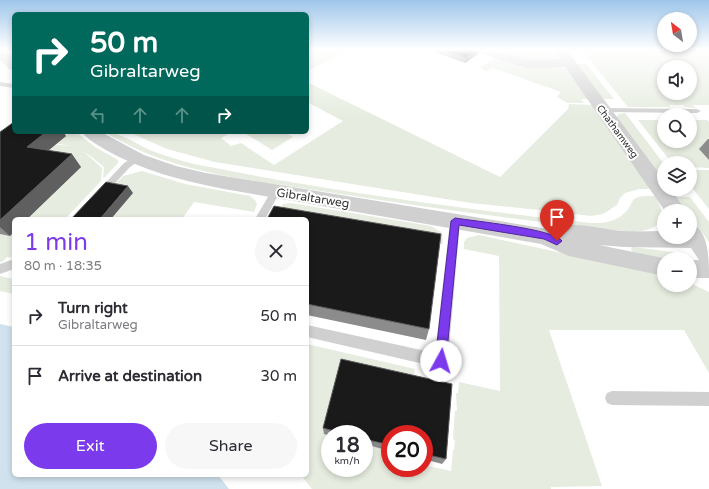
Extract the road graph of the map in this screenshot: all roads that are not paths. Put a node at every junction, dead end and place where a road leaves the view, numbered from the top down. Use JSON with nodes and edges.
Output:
{"nodes":[{"id":1,"x":576,"y":73,"type":"edge"},
{"id":2,"x":0,"y":84,"type":"edge"},
{"id":3,"x":12,"y":86,"type":"edge"},
{"id":4,"x":603,"y":110,"type":"junction"},
{"id":5,"x":698,"y":111,"type":"dead end"},
{"id":6,"x":93,"y":134,"type":"edge"},
{"id":7,"x":136,"y":159,"type":"junction"},
{"id":8,"x":274,"y":192,"type":"junction"},
{"id":9,"x":96,"y":198,"type":"edge"},
{"id":10,"x":671,"y":204,"type":"edge"},
{"id":11,"x":261,"y":217,"type":"edge"},
{"id":12,"x":455,"y":221,"type":"junction"},
{"id":13,"x":545,"y":236,"type":"junction"},
{"id":14,"x":699,"y":242,"type":"edge"},
{"id":15,"x":12,"y":265,"type":"edge"},
{"id":16,"x":657,"y":265,"type":"edge"},
{"id":17,"x":0,"y":269,"type":"edge"},
{"id":18,"x":697,"y":269,"type":"edge"},
{"id":19,"x":709,"y":269,"type":"edge"},
{"id":20,"x":309,"y":331,"type":"edge"},
{"id":21,"x":612,"y":398,"type":"dead end"},
{"id":22,"x":709,"y":398,"type":"edge"}],
"edges":[{"from":1,"to":4,"type":"street","name":"Chathamweg"},
{"from":2,"to":3,"type":"lane"},
{"from":4,"to":5,"type":"lane"},
{"from":4,"to":10,"type":"street","name":"Chathamweg"},
{"from":6,"to":7,"type":"street","name":"Gibraltarweg"},
{"from":7,"to":8,"type":"street","name":"Gibraltarweg"},
{"from":7,"to":9,"type":"lane"},
{"from":8,"to":11,"type":"lane"},
{"from":8,"to":12,"type":"street","name":"Gibraltarweg"},
{"from":12,"to":13,"type":"street","name":"Gibraltarweg"},
{"from":12,"to":20,"type":"lane"},
{"from":13,"to":14,"type":"street","name":"Gibraltarweg"},
{"from":13,"to":16,"type":"street","name":"Gibraltarweg"},
{"from":15,"to":17,"type":"lane"},
{"from":18,"to":19,"type":"street"},
{"from":21,"to":22,"type":"lane"}]}
